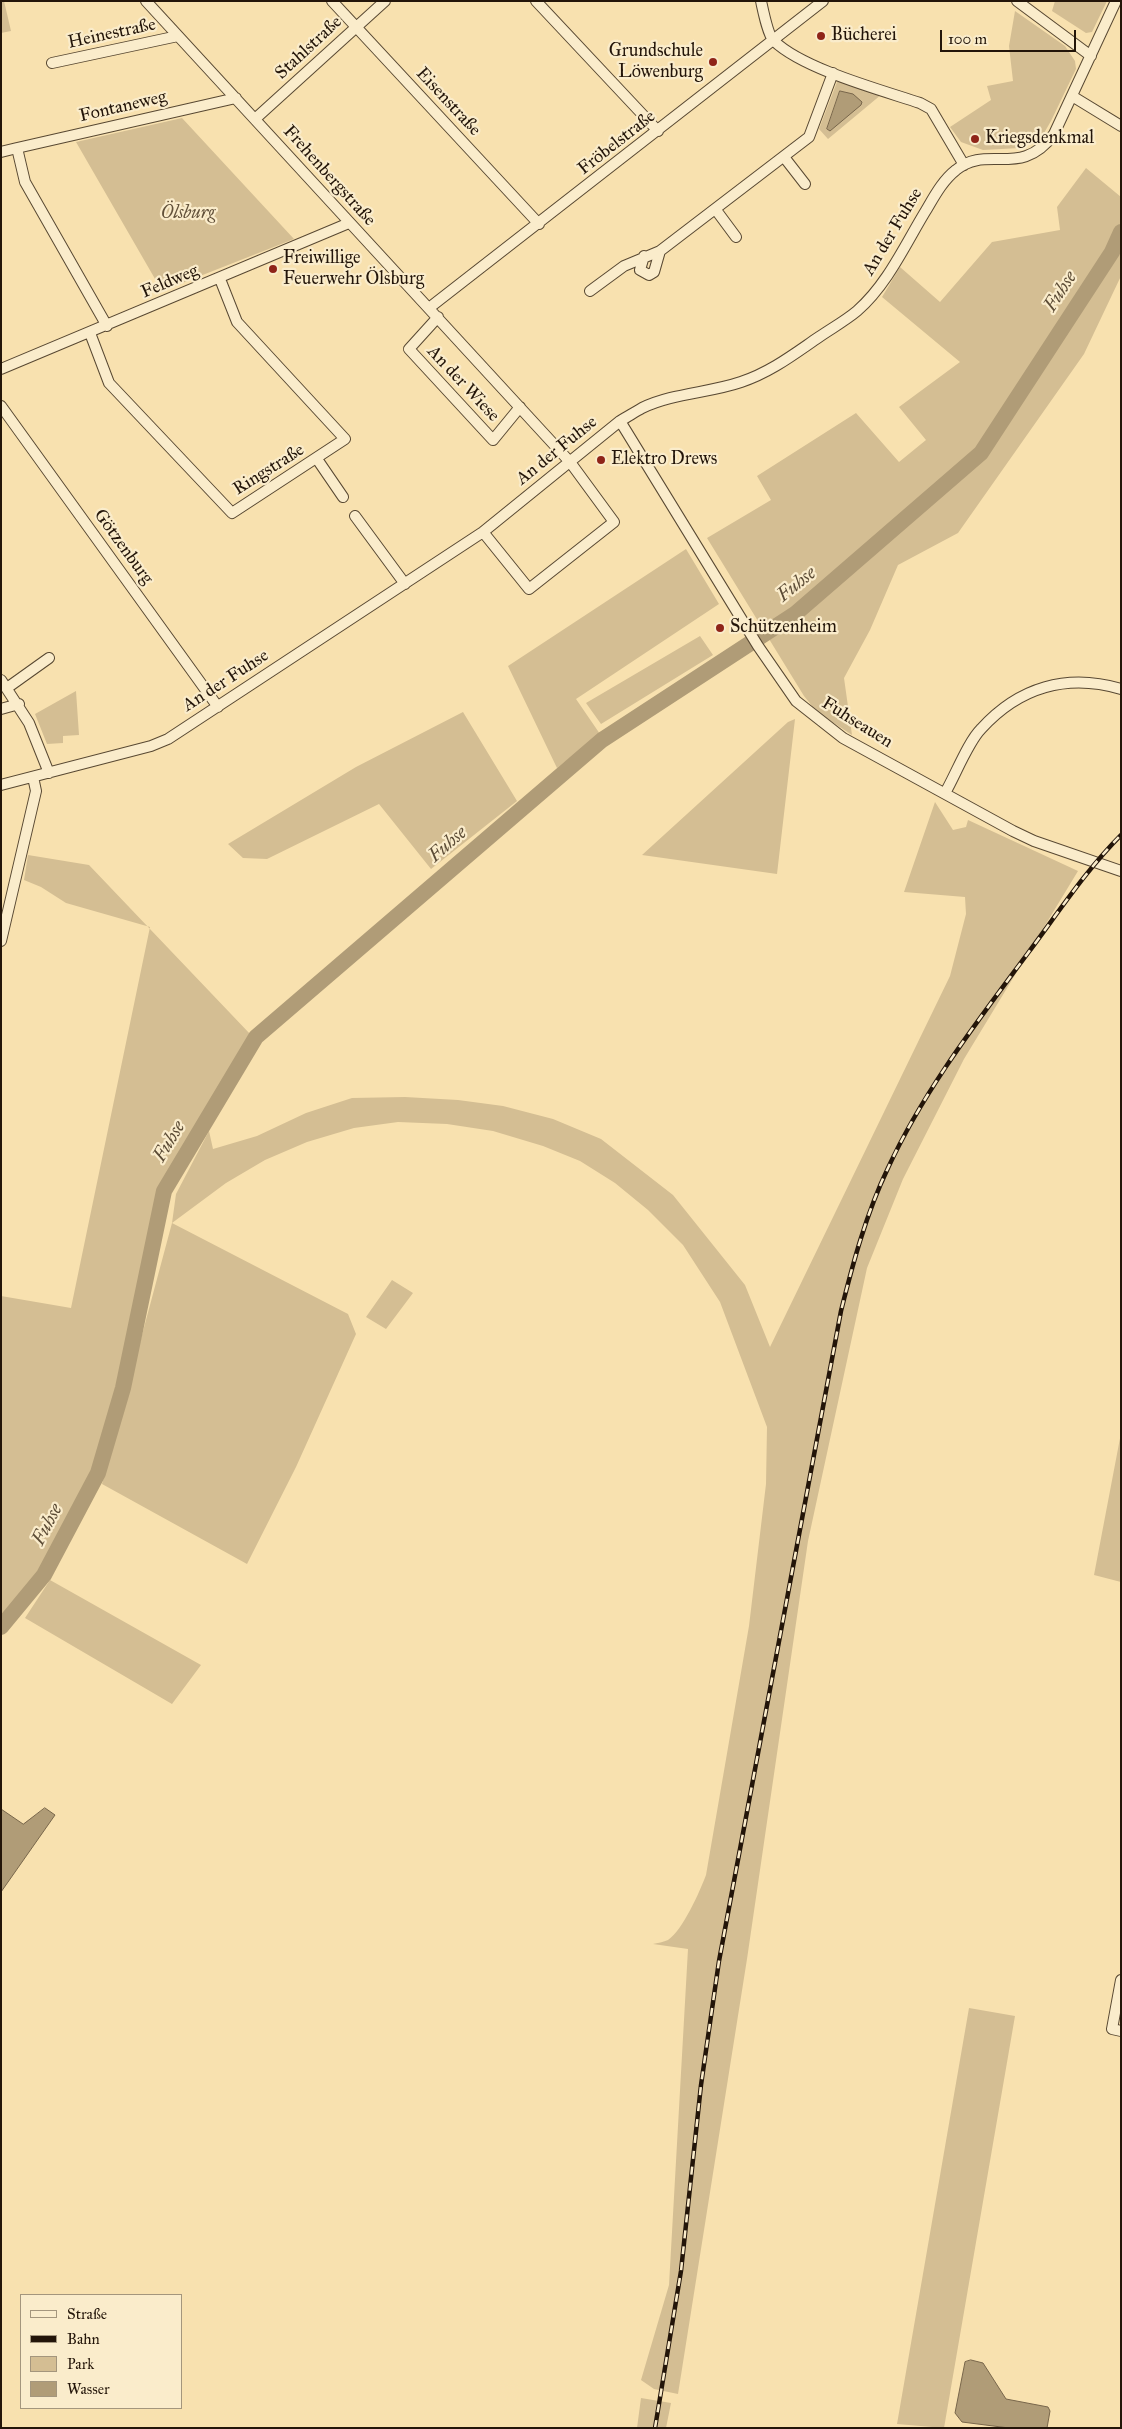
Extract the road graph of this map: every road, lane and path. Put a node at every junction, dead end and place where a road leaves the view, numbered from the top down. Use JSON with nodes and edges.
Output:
{"nodes":[{"id":1,"x":146,"y":1,"type":"edge"},
{"id":2,"x":332,"y":1,"type":"edge"},
{"id":3,"x":385,"y":1,"type":"edge"},
{"id":4,"x":536,"y":1,"type":"edge"},
{"id":5,"x":761,"y":1,"type":"edge"},
{"id":6,"x":823,"y":1,"type":"edge"},
{"id":7,"x":1017,"y":1,"type":"edge"},
{"id":8,"x":1116,"y":1,"type":"edge"},
{"id":9,"x":356,"y":26,"type":"junction"},
{"id":10,"x":178,"y":36,"type":"junction"},
{"id":11,"x":772,"y":40,"type":"junction"},
{"id":12,"x":1091,"y":56,"type":"junction"},
{"id":13,"x":52,"y":63,"type":"dead end"},
{"id":14,"x":833,"y":73,"type":"junction"},
{"id":15,"x":1072,"y":96,"type":"junction"},
{"id":16,"x":236,"y":98,"type":"junction"},
{"id":17,"x":255,"y":120,"type":"junction"},
{"id":18,"x":1121,"y":126,"type":"edge"},
{"id":19,"x":658,"y":132,"type":"junction"},
{"id":20,"x":17,"y":148,"type":"junction"},
{"id":21,"x":1,"y":152,"type":"edge"},
{"id":22,"x":784,"y":157,"type":"junction"},
{"id":23,"x":964,"y":165,"type":"junction"},
{"id":24,"x":805,"y":184,"type":"dead end"},
{"id":25,"x":716,"y":210,"type":"junction"},
{"id":26,"x":349,"y":223,"type":"junction"},
{"id":27,"x":539,"y":224,"type":"junction"},
{"id":28,"x":736,"y":237,"type":"dead end"},
{"id":29,"x":660,"y":252,"type":"junction"},
{"id":30,"x":644,"y":256,"type":"junction"},
{"id":31,"x":220,"y":279,"type":"junction"},
{"id":32,"x":590,"y":291,"type":"dead end"},
{"id":33,"x":429,"y":308,"type":"junction"},
{"id":34,"x":438,"y":317,"type":"junction"},
{"id":35,"x":107,"y":326,"type":"junction"},
{"id":36,"x":90,"y":333,"type":"junction"},
{"id":37,"x":1,"y":369,"type":"edge"},
{"id":38,"x":1,"y":406,"type":"edge"},
{"id":39,"x":520,"y":406,"type":"junction"},
{"id":40,"x":620,"y":422,"type":"junction"},
{"id":41,"x":317,"y":459,"type":"junction"},
{"id":42,"x":570,"y":462,"type":"junction"},
{"id":43,"x":343,"y":497,"type":"dead end"},
{"id":44,"x":355,"y":516,"type":"dead end"},
{"id":45,"x":483,"y":532,"type":"junction"},
{"id":46,"x":405,"y":584,"type":"junction"},
{"id":47,"x":50,"y":658,"type":"dead end"},
{"id":48,"x":4,"y":684,"type":"edge"},
{"id":49,"x":1121,"y":689,"type":"edge"},
{"id":50,"x":19,"y":704,"type":"junction"},
{"id":51,"x":218,"y":707,"type":"junction"},
{"id":52,"x":1,"y":709,"type":"edge"},
{"id":53,"x":49,"y":773,"type":"junction"},
{"id":54,"x":33,"y":778,"type":"junction"},
{"id":55,"x":1,"y":785,"type":"edge"},
{"id":56,"x":945,"y":793,"type":"junction"},
{"id":57,"x":1121,"y":871,"type":"edge"},
{"id":58,"x":1,"y":941,"type":"edge"},
{"id":59,"x":1121,"y":1980,"type":"edge"},
{"id":60,"x":1117,"y":2030,"type":"edge"}],
"edges":[{"from":1,"to":10,"type":"street","name":"Frehenbergstraße"},
{"from":2,"to":9,"type":"street","name":"Eisenstraße"},
{"from":3,"to":9,"type":"street","name":"Stahlstraße"},
{"from":4,"to":19,"type":"street"},
{"from":5,"to":11,"type":"street"},
{"from":6,"to":11,"type":"street","name":"Fröbelstraße"},
{"from":7,"to":12,"type":"street"},
{"from":8,"to":12,"type":"street","name":"An der Fuhse"},
{"from":9,"to":17,"type":"street","name":"Stahlstraße"},
{"from":9,"to":27,"type":"street","name":"Eisenstraße"},
{"from":10,"to":13,"type":"street","name":"Heinestraße"},
{"from":10,"to":16,"type":"street","name":"Frehenbergstraße"},
{"from":11,"to":14,"type":"street"},
{"from":11,"to":19,"type":"street","name":"Fröbelstraße"},
{"from":12,"to":15,"type":"street","name":"An der Fuhse"},
{"from":14,"to":22,"type":"street"},
{"from":14,"to":23,"type":"street"},
{"from":15,"to":18,"type":"street"},
{"from":15,"to":23,"type":"street","name":"An der Fuhse"},
{"from":16,"to":17,"type":"street","name":"Frehenbergstraße"},
{"from":16,"to":20,"type":"street","name":"Fontaneweg"},
{"from":17,"to":26,"type":"street","name":"Frehenbergstraße"},
{"from":19,"to":27,"type":"street","name":"Fröbelstraße"},
{"from":20,"to":21,"type":"street","name":"Fontaneweg"},
{"from":20,"to":35,"type":"street"},
{"from":22,"to":24,"type":"street"},
{"from":22,"to":25,"type":"street"},
{"from":23,"to":40,"type":"street","name":"An der Fuhse"},
{"from":25,"to":28,"type":"street"},
{"from":25,"to":29,"type":"street"},
{"from":26,"to":31,"type":"street","name":"Feldweg"},
{"from":26,"to":33,"type":"street","name":"Frehenbergstraße"},
{"from":27,"to":33,"type":"street","name":"Fröbelstraße"},
{"from":29,"to":30,"type":"street"},
{"from":29,"to":30,"type":"street"},
{"from":30,"to":32,"type":"street"},
{"from":31,"to":35,"type":"street","name":"Feldweg"},
{"from":31,"to":41,"type":"street","name":"Ringstraße"},
{"from":33,"to":34,"type":"street","name":"Frehenbergstraße"},
{"from":34,"to":39,"type":"street","name":"Frehenbergstraße"},
{"from":34,"to":39,"type":"street","name":"An der Wiese"},
{"from":35,"to":36,"type":"street","name":"Feldweg"},
{"from":36,"to":37,"type":"street","name":"Feldweg"},
{"from":36,"to":41,"type":"street","name":"Ringstraße"},
{"from":38,"to":51,"type":"street","name":"Götzenburg"},
{"from":39,"to":42,"type":"street","name":"Frehenbergstraße"},
{"from":40,"to":42,"type":"street","name":"An der Fuhse"},
{"from":40,"to":56,"type":"street","name":"Fuhseauen"},
{"from":41,"to":43,"type":"street"},
{"from":42,"to":45,"type":"street","name":"An der Fuhse"},
{"from":42,"to":45,"type":"street","name":"Frehenbergstraße"},
{"from":44,"to":46,"type":"street"},
{"from":45,"to":46,"type":"street","name":"An der Fuhse"},
{"from":46,"to":51,"type":"street","name":"An der Fuhse"},
{"from":47,"to":48,"type":"street"},
{"from":48,"to":50,"type":"street"},
{"from":49,"to":56,"type":"street"},
{"from":50,"to":52,"type":"street"},
{"from":50,"to":53,"type":"street"},
{"from":51,"to":53,"type":"street","name":"An der Fuhse"},
{"from":53,"to":54,"type":"street","name":"An der Fuhse"},
{"from":54,"to":55,"type":"street","name":"An der Fuhse"},
{"from":54,"to":58,"type":"street"},
{"from":56,"to":57,"type":"street","name":"Fuhseauen"},
{"from":59,"to":60,"type":"street"}]}
